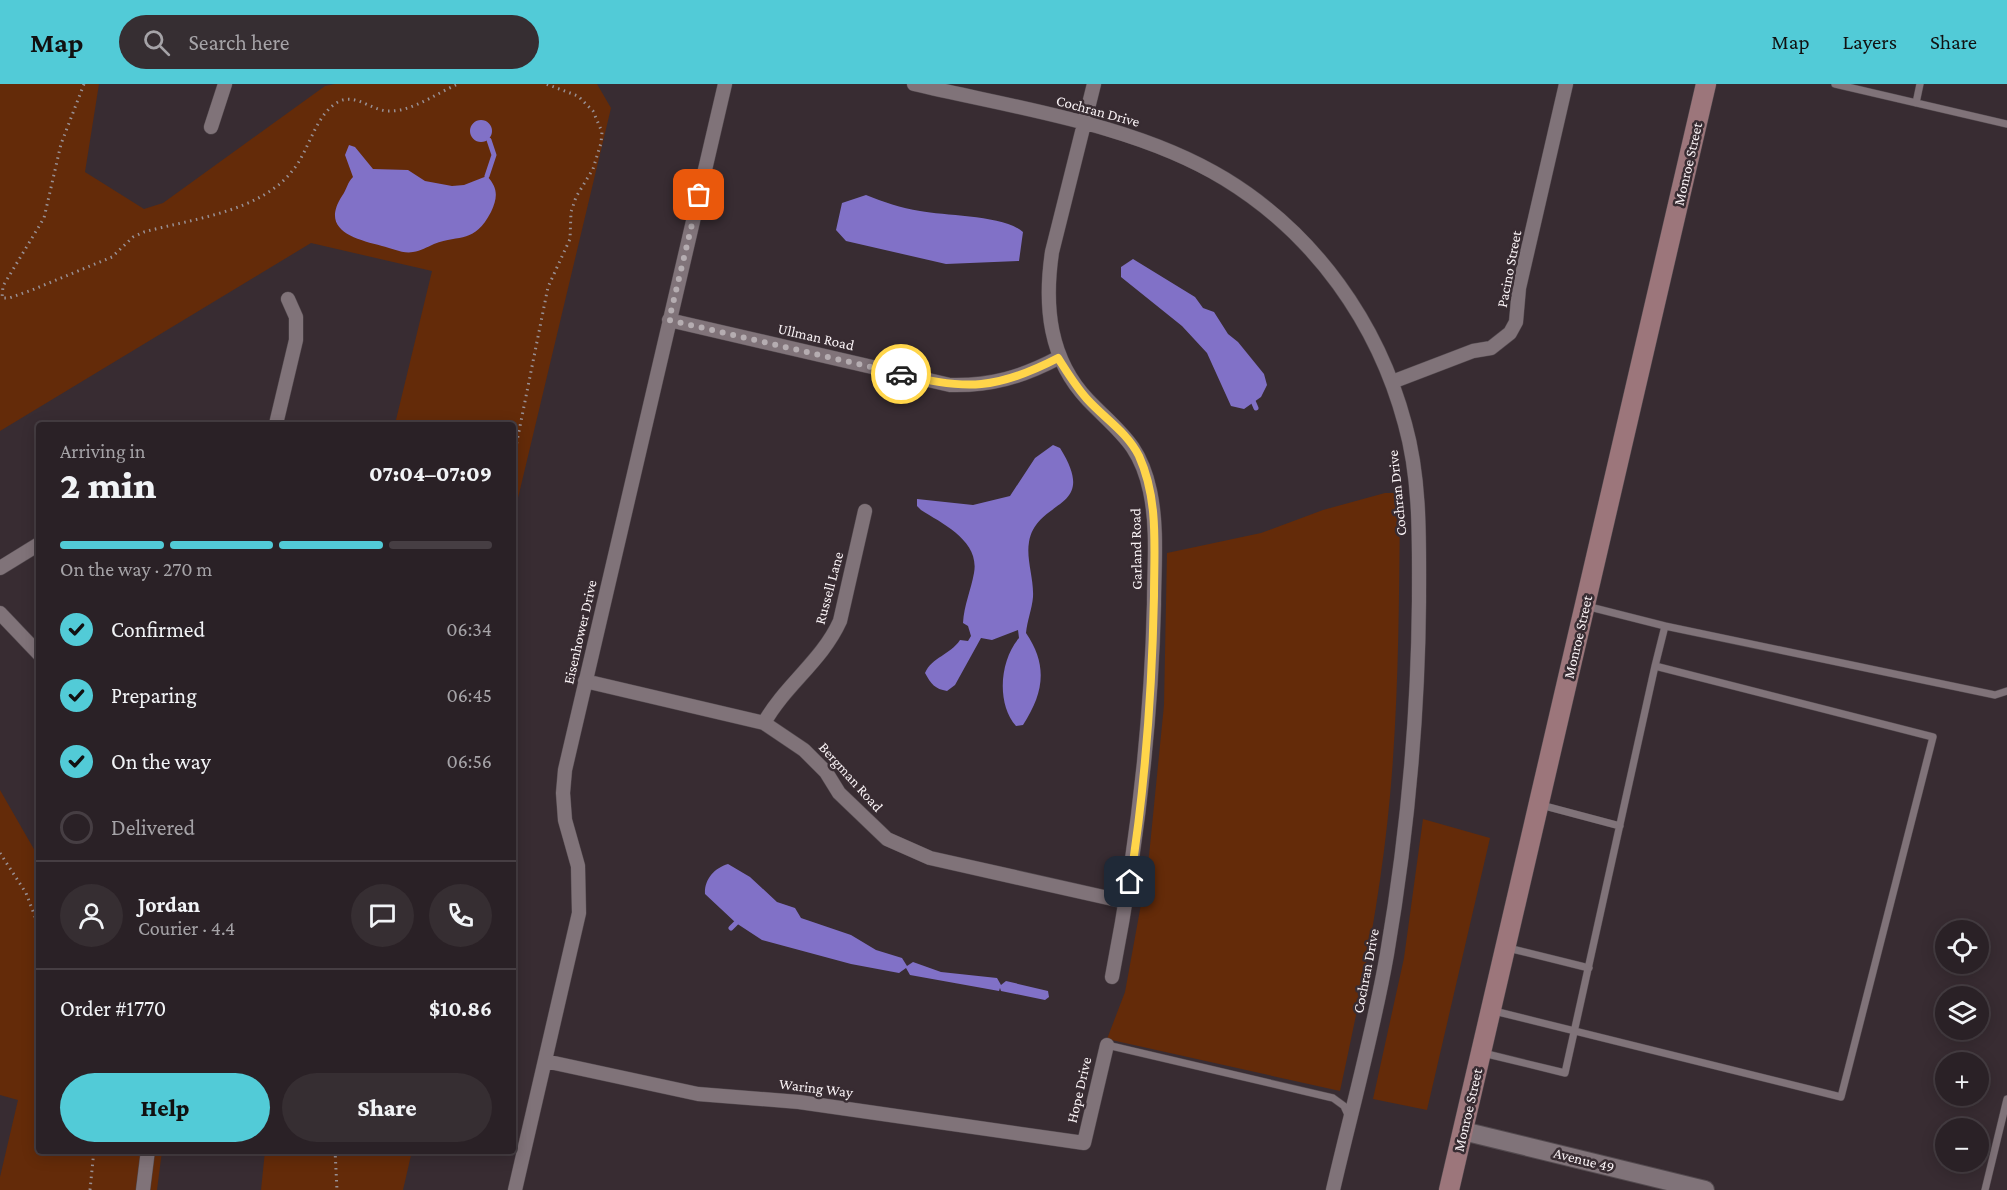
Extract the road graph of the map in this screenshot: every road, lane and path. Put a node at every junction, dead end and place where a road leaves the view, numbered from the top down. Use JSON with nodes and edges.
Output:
{"nodes":[{"id":1,"x":84,"y":84,"type":"edge"},
{"id":2,"x":225,"y":84,"type":"edge"},
{"id":3,"x":458,"y":84,"type":"edge"},
{"id":4,"x":546,"y":84,"type":"edge"},
{"id":5,"x":725,"y":84,"type":"edge"},
{"id":6,"x":914,"y":84,"type":"edge"},
{"id":7,"x":1094,"y":84,"type":"edge"},
{"id":8,"x":1566,"y":84,"type":"edge"},
{"id":9,"x":1706,"y":84,"type":"edge"},
{"id":10,"x":1835,"y":84,"type":"edge"},
{"id":11,"x":1920,"y":84,"type":"edge"},
{"id":12,"x":1916,"y":103,"type":"junction"},
{"id":13,"x":1084,"y":124,"type":"junction"},
{"id":14,"x":2007,"y":124,"type":"edge"},
{"id":15,"x":211,"y":127,"type":"dead end"},
{"id":16,"x":288,"y":299,"type":"dead end"},
{"id":17,"x":669,"y":320,"type":"junction"},
{"id":18,"x":1058,"y":358,"type":"junction"},
{"id":19,"x":1392,"y":382,"type":"junction"},
{"id":20,"x":276,"y":422,"type":"edge"},
{"id":21,"x":516,"y":446,"type":"edge"},
{"id":22,"x":865,"y":511,"type":"dead end"},
{"id":23,"x":36,"y":546,"type":"edge"},
{"id":24,"x":0,"y":568,"type":"edge"},
{"id":25,"x":1585,"y":605,"type":"junction"},
{"id":26,"x":0,"y":613,"type":"edge"},
{"id":27,"x":1665,"y":626,"type":"junction"},
{"id":28,"x":36,"y":651,"type":"edge"},
{"id":29,"x":1655,"y":666,"type":"junction"},
{"id":30,"x":585,"y":681,"type":"junction"},
{"id":31,"x":2007,"y":691,"type":"edge"},
{"id":32,"x":764,"y":723,"type":"junction"},
{"id":33,"x":1539,"y":804,"type":"junction"},
{"id":34,"x":1620,"y":826,"type":"junction"},
{"id":35,"x":0,"y":853,"type":"edge"},
{"id":36,"x":1126,"y":902,"type":"junction"},
{"id":37,"x":36,"y":919,"type":"edge"},
{"id":38,"x":1506,"y":948,"type":"junction"},
{"id":39,"x":1590,"y":968,"type":"junction"},
{"id":40,"x":1112,"y":977,"type":"dead end"},
{"id":41,"x":1491,"y":1010,"type":"junction"},
{"id":42,"x":1576,"y":1031,"type":"junction"},
{"id":43,"x":1107,"y":1045,"type":"joint"},
{"id":44,"x":1481,"y":1052,"type":"junction"},
{"id":45,"x":545,"y":1061,"type":"junction"},
{"id":46,"x":2007,"y":1099,"type":"edge"},
{"id":47,"x":1350,"y":1119,"type":"junction"},
{"id":48,"x":1463,"y":1131,"type":"junction"},
{"id":49,"x":1084,"y":1143,"type":"joint"},
{"id":50,"x":94,"y":1154,"type":"edge"},
{"id":51,"x":148,"y":1154,"type":"edge"},
{"id":52,"x":335,"y":1154,"type":"edge"},
{"id":53,"x":90,"y":1190,"type":"edge"},
{"id":54,"x":143,"y":1190,"type":"edge"},
{"id":55,"x":337,"y":1190,"type":"edge"},
{"id":56,"x":515,"y":1190,"type":"edge"},
{"id":57,"x":1333,"y":1190,"type":"edge"},
{"id":58,"x":1449,"y":1190,"type":"edge"},
{"id":59,"x":1705,"y":1190,"type":"edge"},
{"id":60,"x":1985,"y":1190,"type":"edge"}],
"edges":[{"from":1,"to":3,"type":"path"},
{"from":2,"to":15,"type":"street"},
{"from":4,"to":21,"type":"path"},
{"from":5,"to":17,"type":"street","name":"Eisenhower Drive"},
{"from":6,"to":13,"type":"street","name":"Cochran Drive"},
{"from":7,"to":13,"type":"street","name":"Garland Road"},
{"from":8,"to":19,"type":"street","name":"Pacino Street"},
{"from":9,"to":25,"type":"main road","name":"Monroe Street"},
{"from":10,"to":12,"type":"lane"},
{"from":11,"to":12,"type":"lane"},
{"from":12,"to":14,"type":"lane"},
{"from":13,"to":18,"type":"street","name":"Garland Road"},
{"from":13,"to":19,"type":"street","name":"Cochran Drive"},
{"from":16,"to":20,"type":"street"},
{"from":17,"to":18,"type":"street","name":"Ullman Road"},
{"from":17,"to":30,"type":"street","name":"Eisenhower Drive"},
{"from":18,"to":36,"type":"street","name":"Garland Road"},
{"from":19,"to":47,"type":"street","name":"Cochran Drive"},
{"from":22,"to":32,"type":"street","name":"Russell Lane"},
{"from":23,"to":24,"type":"street"},
{"from":25,"to":27,"type":"lane"},
{"from":25,"to":33,"type":"main road","name":"Monroe Street"},
{"from":26,"to":28,"type":"street"},
{"from":27,"to":29,"type":"lane"},
{"from":27,"to":31,"type":"lane"},
{"from":29,"to":34,"type":"lane"},
{"from":29,"to":42,"type":"lane"},
{"from":30,"to":32,"type":"street","name":"Bergman Road"},
{"from":30,"to":45,"type":"street","name":"Eisenhower Drive"},
{"from":32,"to":36,"type":"street","name":"Bergman Road"},
{"from":33,"to":34,"type":"lane"},
{"from":33,"to":38,"type":"main road","name":"Monroe Street"},
{"from":34,"to":39,"type":"lane"},
{"from":35,"to":37,"type":"path"},
{"from":36,"to":40,"type":"street","name":"Garland Road"},
{"from":38,"to":39,"type":"lane"},
{"from":38,"to":41,"type":"main road","name":"Monroe Street"},
{"from":39,"to":42,"type":"lane"},
{"from":41,"to":42,"type":"lane"},
{"from":41,"to":44,"type":"main road","name":"Monroe Street"},
{"from":42,"to":44,"type":"lane"},
{"from":43,"to":47,"type":"lane"},
{"from":43,"to":49,"type":"street","name":"Hope Drive"},
{"from":44,"to":48,"type":"main road","name":"Monroe Street"},
{"from":45,"to":49,"type":"street","name":"Waring Way"},
{"from":45,"to":56,"type":"street","name":"Eisenhower Drive"},
{"from":46,"to":60,"type":"lane"},
{"from":47,"to":57,"type":"street","name":"Cochran Drive"},
{"from":48,"to":58,"type":"main road","name":"Monroe Street"},
{"from":48,"to":59,"type":"street","name":"Avenue 49"},
{"from":50,"to":53,"type":"path"},
{"from":51,"to":54,"type":"street"},
{"from":52,"to":55,"type":"path"}]}
